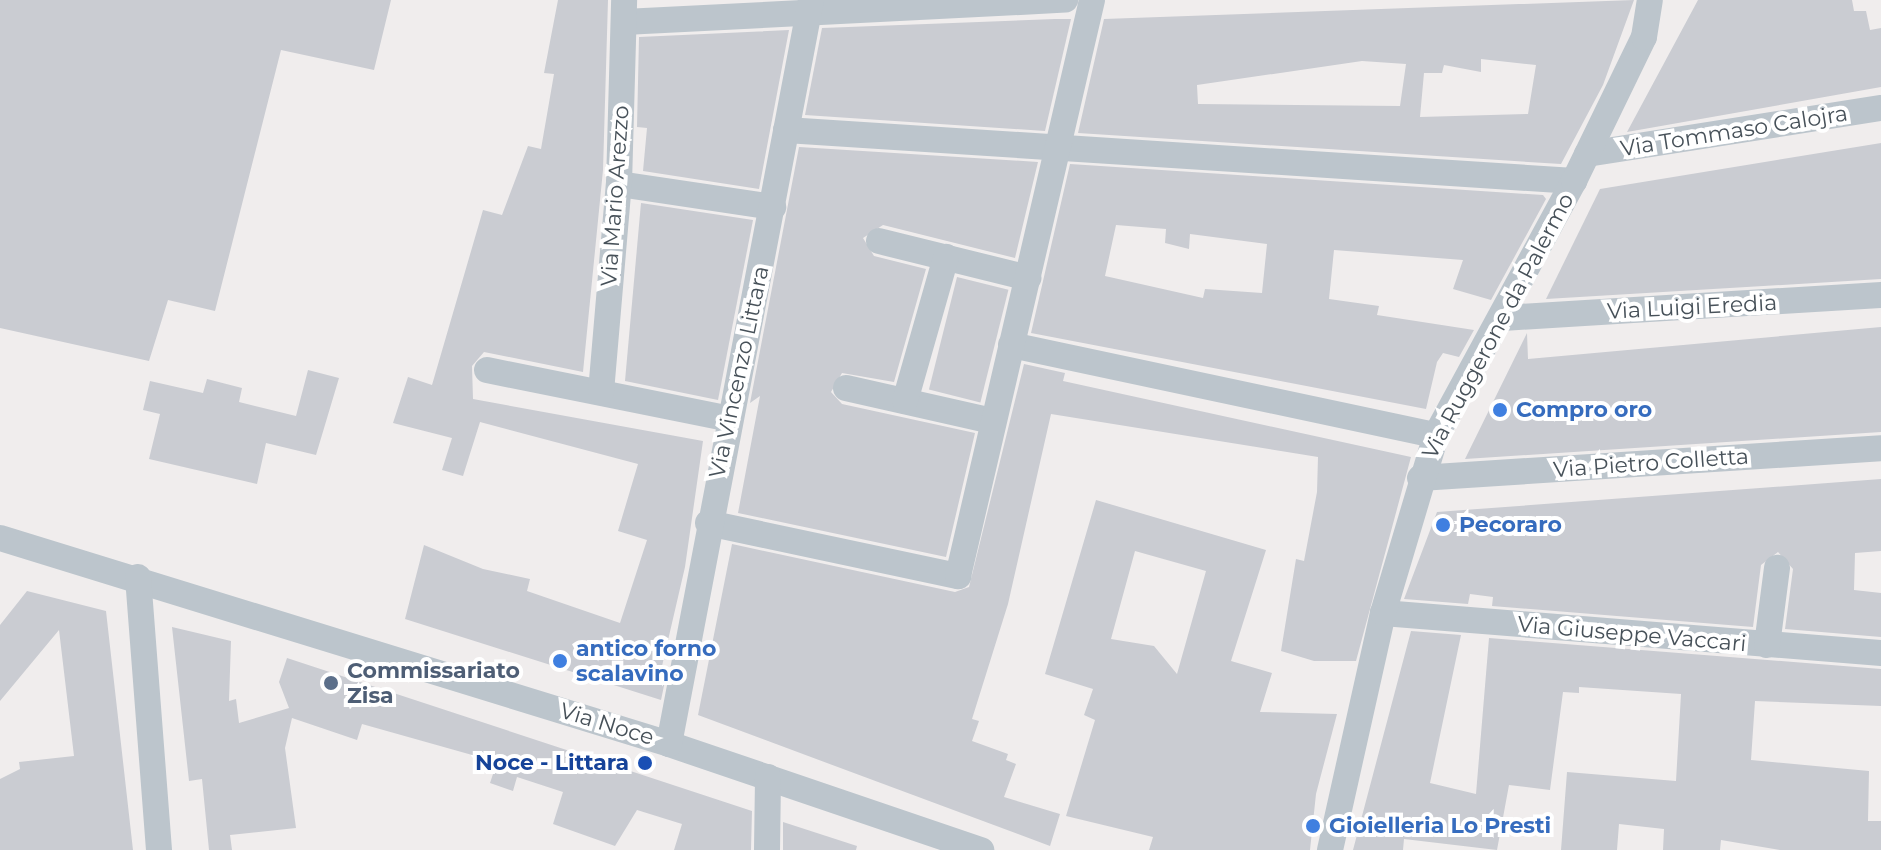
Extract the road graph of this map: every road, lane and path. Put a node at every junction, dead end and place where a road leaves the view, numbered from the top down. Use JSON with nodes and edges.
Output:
{"nodes":[{"id":1,"x":1065,"y":0,"type":"edge"},
{"id":2,"x":1092,"y":0,"type":"edge"},
{"id":3,"x":1650,"y":0,"type":"edge"},
{"id":4,"x":809,"y":7,"type":"edge"},
{"id":5,"x":624,"y":11,"type":"edge"},
{"id":6,"x":1881,"y":108,"type":"edge"},
{"id":7,"x":786,"y":130,"type":"junction"},
{"id":8,"x":1059,"y":148,"type":"junction"},
{"id":9,"x":1587,"y":154,"type":"junction"},
{"id":10,"x":1574,"y":181,"type":"junction"},
{"id":11,"x":619,"y":184,"type":"junction"},
{"id":12,"x":773,"y":207,"type":"junction"},
{"id":13,"x":879,"y":241,"type":"dead end"},
{"id":14,"x":946,"y":257,"type":"junction"},
{"id":15,"x":1028,"y":278,"type":"junction"},
{"id":16,"x":1881,"y":295,"type":"edge"},
{"id":17,"x":1503,"y":318,"type":"junction"},
{"id":18,"x":1011,"y":345,"type":"junction"},
{"id":19,"x":487,"y":370,"type":"dead end"},
{"id":20,"x":846,"y":388,"type":"dead end"},
{"id":21,"x":601,"y":392,"type":"junction"},
{"id":22,"x":905,"y":401,"type":"junction"},
{"id":23,"x":729,"y":419,"type":"junction"},
{"id":24,"x":993,"y":421,"type":"junction"},
{"id":25,"x":1436,"y":435,"type":"junction"},
{"id":26,"x":1881,"y":448,"type":"edge"},
{"id":27,"x":1420,"y":478,"type":"junction"},
{"id":28,"x":708,"y":523,"type":"junction"},
{"id":29,"x":1,"y":540,"type":"edge"},
{"id":30,"x":1777,"y":568,"type":"dead end"},
{"id":31,"x":138,"y":577,"type":"junction"},
{"id":32,"x":1383,"y":613,"type":"junction"},
{"id":33,"x":1767,"y":645,"type":"junction"},
{"id":34,"x":1881,"y":653,"type":"edge"},
{"id":35,"x":669,"y":744,"type":"junction"},
{"id":36,"x":768,"y":777,"type":"junction"},
{"id":37,"x":159,"y":850,"type":"edge"},
{"id":38,"x":767,"y":850,"type":"edge"},
{"id":39,"x":981,"y":850,"type":"edge"},
{"id":40,"x":1330,"y":850,"type":"edge"}],
"edges":[{"from":1,"to":4,"type":"street"},
{"from":2,"to":8,"type":"street"},
{"from":3,"to":9,"type":"street","name":"Via Ruggerone da Palermo"},
{"from":4,"to":5,"type":"street"},
{"from":4,"to":7,"type":"street","name":"Via Vincenzo Littara"},
{"from":5,"to":11,"type":"street","name":"Via Mario Arezzo"},
{"from":6,"to":9,"type":"street","name":"Via Tommaso Calojra"},
{"from":7,"to":8,"type":"street"},
{"from":7,"to":12,"type":"street","name":"Via Vincenzo Littara"},
{"from":8,"to":10,"type":"street"},
{"from":8,"to":15,"type":"street"},
{"from":9,"to":10,"type":"street","name":"Via Ruggerone da Palermo"},
{"from":10,"to":17,"type":"street","name":"Via Ruggerone da Palermo"},
{"from":11,"to":12,"type":"street"},
{"from":11,"to":21,"type":"street","name":"Via Mario Arezzo"},
{"from":12,"to":23,"type":"street","name":"Via Vincenzo Littara"},
{"from":13,"to":14,"type":"street"},
{"from":14,"to":15,"type":"street"},
{"from":14,"to":22,"type":"street"},
{"from":15,"to":18,"type":"street"},
{"from":16,"to":17,"type":"street","name":"Via Luigi Eredia"},
{"from":17,"to":25,"type":"street","name":"Via Ruggerone da Palermo"},
{"from":18,"to":24,"type":"street"},
{"from":18,"to":25,"type":"street"},
{"from":19,"to":21,"type":"street"},
{"from":20,"to":22,"type":"street"},
{"from":21,"to":23,"type":"street"},
{"from":22,"to":24,"type":"street"},
{"from":23,"to":28,"type":"street","name":"Via Vincenzo Littara"},
{"from":24,"to":28,"type":"street"},
{"from":25,"to":27,"type":"street","name":"Via Ruggerone da Palermo"},
{"from":26,"to":27,"type":"street","name":"Via Pietro Colletta"},
{"from":27,"to":32,"type":"street","name":"Via Ruggerone da Palermo"},
{"from":28,"to":35,"type":"street","name":"Via Vincenzo Littara"},
{"from":29,"to":31,"type":"street","name":"Via Noce"},
{"from":30,"to":33,"type":"street"},
{"from":31,"to":35,"type":"street","name":"Via Noce"},
{"from":31,"to":37,"type":"street"},
{"from":32,"to":33,"type":"street","name":"Via Giuseppe Vaccari"},
{"from":32,"to":40,"type":"street","name":"Via Ruggerone da Palermo"},
{"from":33,"to":34,"type":"street","name":"Via Giuseppe Vaccari"},
{"from":35,"to":36,"type":"street","name":"Via Noce"},
{"from":36,"to":38,"type":"street"},
{"from":36,"to":39,"type":"street","name":"Via Noce"}]}
